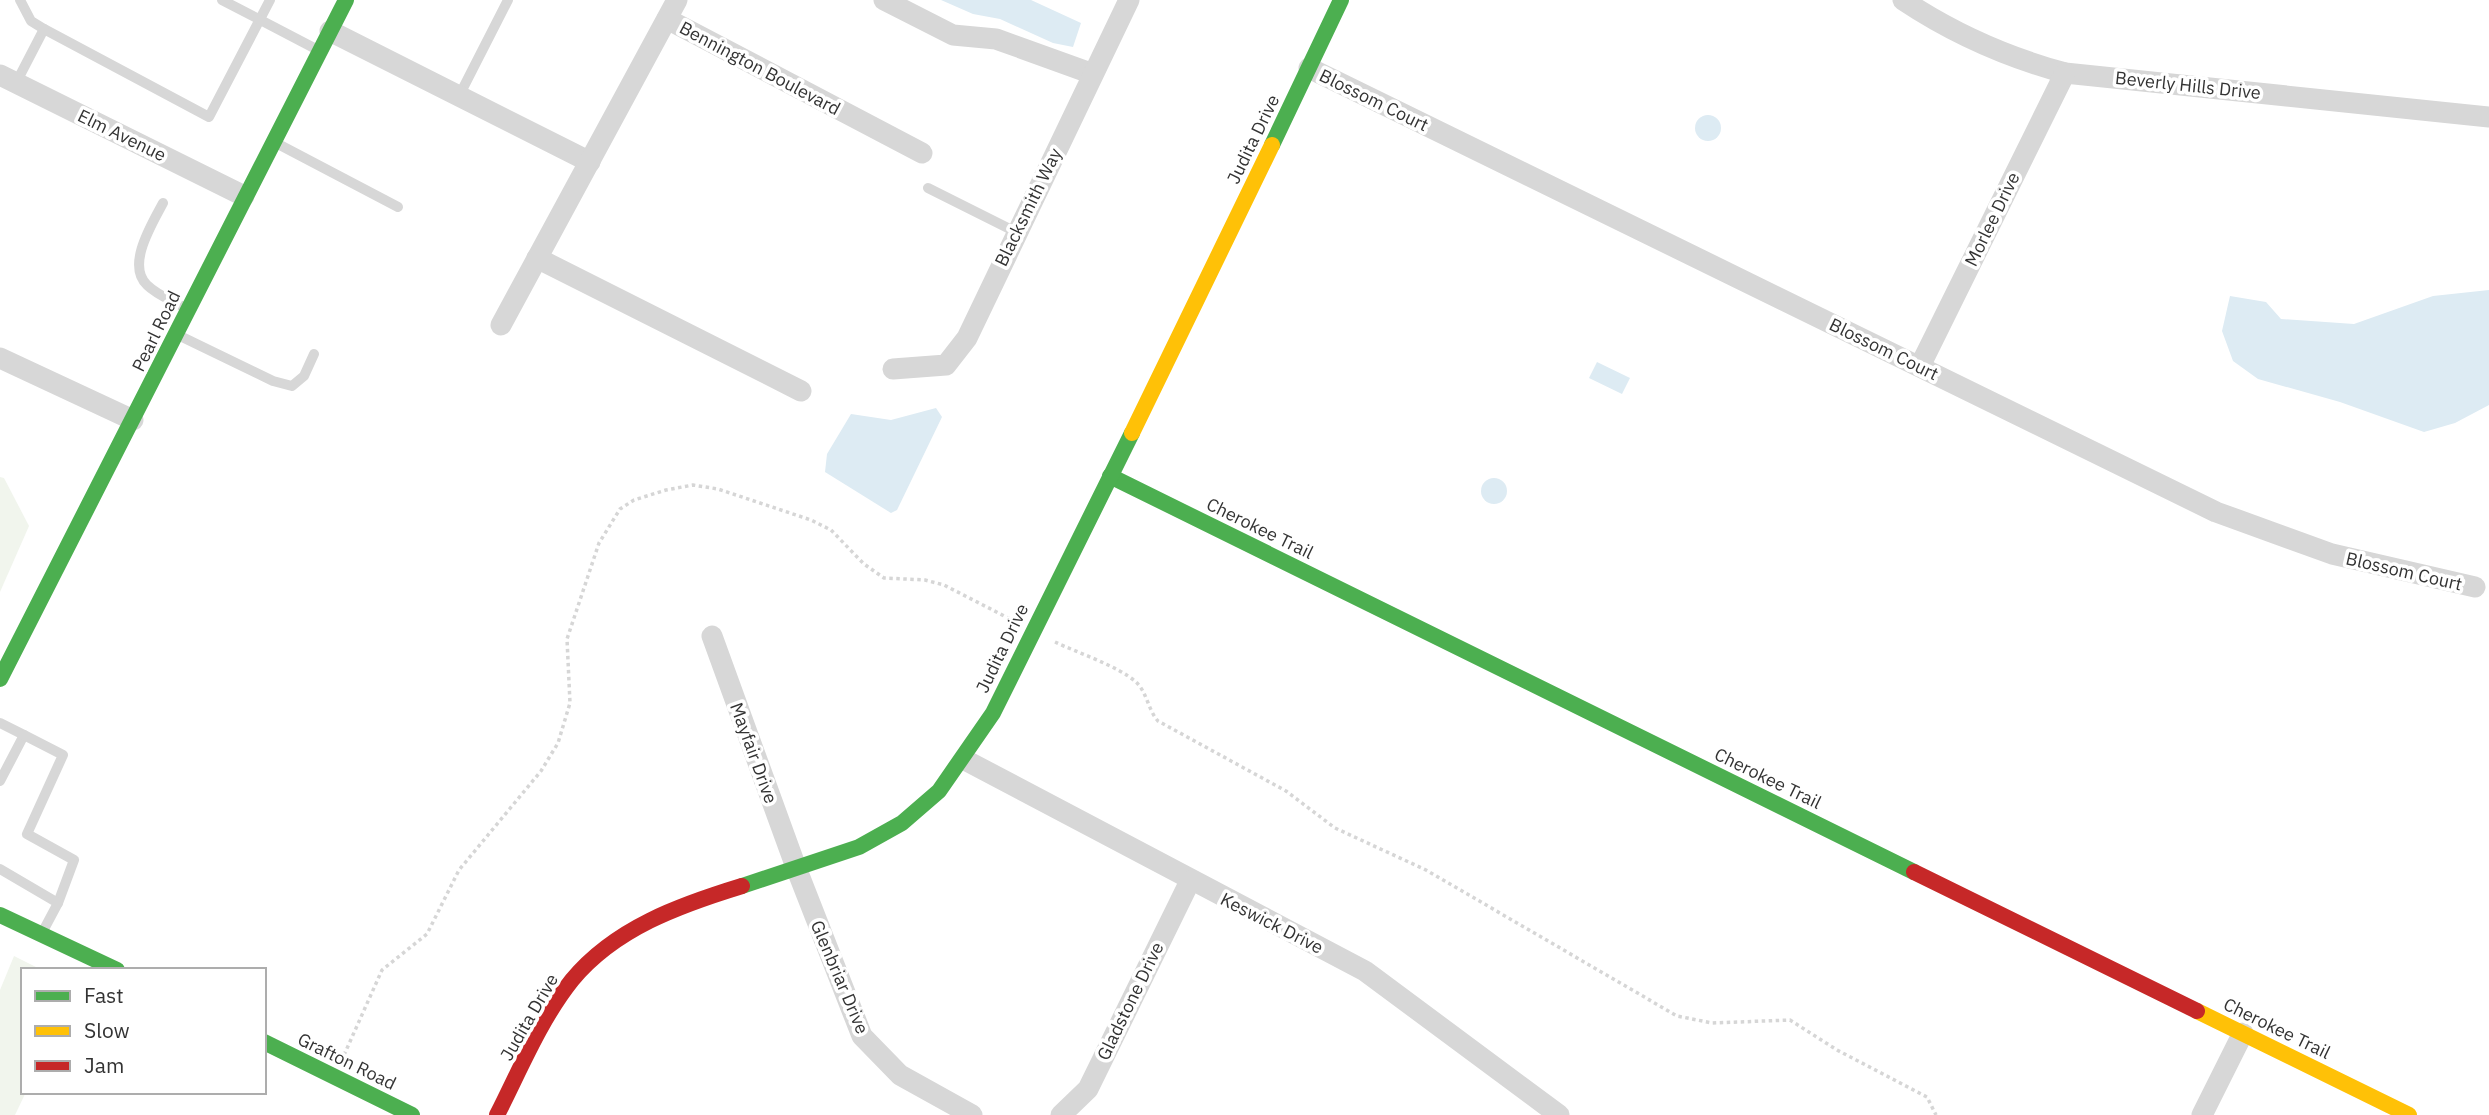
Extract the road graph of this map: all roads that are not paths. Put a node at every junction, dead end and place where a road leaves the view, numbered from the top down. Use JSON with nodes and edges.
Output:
{"nodes":[{"id":1,"x":20,"y":0,"type":"edge"},
{"id":2,"x":222,"y":0,"type":"edge"},
{"id":3,"x":270,"y":0,"type":"edge"},
{"id":4,"x":346,"y":0,"type":"edge"},
{"id":5,"x":508,"y":0,"type":"edge"},
{"id":6,"x":884,"y":0,"type":"edge"},
{"id":7,"x":1129,"y":0,"type":"edge"},
{"id":8,"x":1341,"y":0,"type":"edge"},
{"id":9,"x":1903,"y":0,"type":"edge"},
{"id":10,"x":672,"y":9,"type":"edge"},
{"id":11,"x":260,"y":19,"type":"junction"},
{"id":12,"x":44,"y":29,"type":"junction"},
{"id":13,"x":330,"y":31,"type":"junction"},
{"id":14,"x":320,"y":51,"type":"junction"},
{"id":15,"x":1309,"y":68,"type":"junction"},
{"id":16,"x":2065,"y":73,"type":"junction"},
{"id":17,"x":1093,"y":74,"type":"junction"},
{"id":18,"x":8,"y":79,"type":"edge"},
{"id":19,"x":459,"y":96,"type":"junction"},
{"id":20,"x":2489,"y":117,"type":"edge"},
{"id":21,"x":273,"y":141,"type":"junction"},
{"id":22,"x":922,"y":153,"type":"dead end"},
{"id":23,"x":590,"y":162,"type":"junction"},
{"id":24,"x":928,"y":188,"type":"dead end"},
{"id":25,"x":244,"y":196,"type":"junction"},
{"id":26,"x":163,"y":204,"type":"dead end"},
{"id":27,"x":398,"y":207,"type":"dead end"},
{"id":28,"x":1016,"y":232,"type":"junction"},
{"id":29,"x":537,"y":258,"type":"junction"},
{"id":30,"x":188,"y":309,"type":"junction"},
{"id":31,"x":501,"y":325,"type":"dead end"},
{"id":32,"x":176,"y":333,"type":"junction"},
{"id":33,"x":314,"y":354,"type":"dead end"},
{"id":34,"x":0,"y":358,"type":"edge"},
{"id":35,"x":1920,"y":366,"type":"junction"},
{"id":36,"x":894,"y":369,"type":"dead end"},
{"id":37,"x":801,"y":391,"type":"dead end"},
{"id":38,"x":133,"y":420,"type":"junction"},
{"id":39,"x":1110,"y":476,"type":"junction"},
{"id":40,"x":2475,"y":587,"type":"dead end"},
{"id":41,"x":712,"y":636,"type":"dead end"},
{"id":42,"x":0,"y":679,"type":"edge"},
{"id":43,"x":0,"y":723,"type":"edge"},
{"id":44,"x":24,"y":735,"type":"junction"},
{"id":45,"x":965,"y":760,"type":"junction"},
{"id":46,"x":0,"y":781,"type":"edge"},
{"id":47,"x":0,"y":869,"type":"edge"},
{"id":48,"x":797,"y":870,"type":"junction"},
{"id":49,"x":1190,"y":881,"type":"junction"},
{"id":50,"x":58,"y":903,"type":"junction"},
{"id":51,"x":0,"y":915,"type":"edge"},
{"id":52,"x":42,"y":933,"type":"junction"},
{"id":53,"x":113,"y":968,"type":"edge"},
{"id":54,"x":2243,"y":1033,"type":"junction"},
{"id":55,"x":266,"y":1043,"type":"edge"},
{"id":56,"x":412,"y":1115,"type":"edge"},
{"id":57,"x":497,"y":1115,"type":"edge"},
{"id":58,"x":972,"y":1115,"type":"edge"},
{"id":59,"x":1061,"y":1115,"type":"edge"},
{"id":60,"x":1559,"y":1115,"type":"edge"},
{"id":61,"x":2202,"y":1115,"type":"edge"},
{"id":62,"x":2409,"y":1115,"type":"edge"}],
"edges":[{"from":1,"to":12,"type":"lane"},
{"from":2,"to":11,"type":"lane"},
{"from":3,"to":11,"type":"lane"},
{"from":4,"to":13,"type":"street","name":"Pearl Road"},
{"from":5,"to":19,"type":"lane"},
{"from":6,"to":17,"type":"street"},
{"from":7,"to":17,"type":"street","name":"Blacksmith Way"},
{"from":8,"to":15,"type":"street","name":"Judita Drive"},
{"from":9,"to":16,"type":"street","name":"Beverly Hills Drive"},
{"from":10,"to":22,"type":"street","name":"Bennington Boulevard"},
{"from":10,"to":23,"type":"street","name":"Bennington Boulevard"},
{"from":11,"to":12,"type":"lane"},
{"from":11,"to":14,"type":"lane"},
{"from":12,"to":18,"type":"lane"},
{"from":13,"to":14,"type":"street","name":"Pearl Road"},
{"from":13,"to":19,"type":"street"},
{"from":14,"to":21,"type":"street","name":"Pearl Road"},
{"from":15,"to":35,"type":"street","name":"Blossom Court"},
{"from":15,"to":39,"type":"street","name":"Judita Drive"},
{"from":16,"to":20,"type":"street","name":"Beverly Hills Drive"},
{"from":16,"to":35,"type":"street","name":"Morlee Drive"},
{"from":17,"to":28,"type":"street","name":"Blacksmith Way"},
{"from":18,"to":25,"type":"street","name":"Elm Avenue"},
{"from":19,"to":23,"type":"street"},
{"from":21,"to":25,"type":"street","name":"Pearl Road"},
{"from":21,"to":27,"type":"lane"},
{"from":23,"to":29,"type":"street","name":"Bennington Boulevard"},
{"from":24,"to":28,"type":"lane"},
{"from":25,"to":30,"type":"street","name":"Pearl Road"},
{"from":26,"to":30,"type":"lane"},
{"from":28,"to":36,"type":"street","name":"Blacksmith Way"},
{"from":29,"to":31,"type":"street","name":"Bennington Boulevard"},
{"from":29,"to":37,"type":"street"},
{"from":30,"to":32,"type":"street","name":"Pearl Road"},
{"from":32,"to":33,"type":"lane"},
{"from":32,"to":38,"type":"street","name":"Pearl Road"},
{"from":34,"to":38,"type":"street"},
{"from":35,"to":40,"type":"street","name":"Blossom Court"},
{"from":38,"to":42,"type":"street","name":"Pearl Road"},
{"from":39,"to":45,"type":"street","name":"Judita Drive"},
{"from":39,"to":54,"type":"street","name":"Cherokee Trail"},
{"from":41,"to":48,"type":"street","name":"Mayfair Drive"},
{"from":43,"to":44,"type":"lane"},
{"from":44,"to":46,"type":"lane"},
{"from":44,"to":50,"type":"lane"},
{"from":45,"to":48,"type":"street","name":"Judita Drive"},
{"from":45,"to":49,"type":"street","name":"Keswick Drive"},
{"from":47,"to":50,"type":"lane"},
{"from":48,"to":57,"type":"street","name":"Judita Drive"},
{"from":48,"to":58,"type":"street","name":"Glenbriar Drive"},
{"from":49,"to":59,"type":"street","name":"Gladstone Drive"},
{"from":49,"to":60,"type":"street","name":"Keswick Drive"},
{"from":50,"to":52,"type":"lane"},
{"from":51,"to":52,"type":"street"},
{"from":52,"to":53,"type":"street"},
{"from":54,"to":61,"type":"street"},
{"from":54,"to":62,"type":"street","name":"Cherokee Trail"},
{"from":55,"to":56,"type":"street","name":"Grafton Road"}]}
